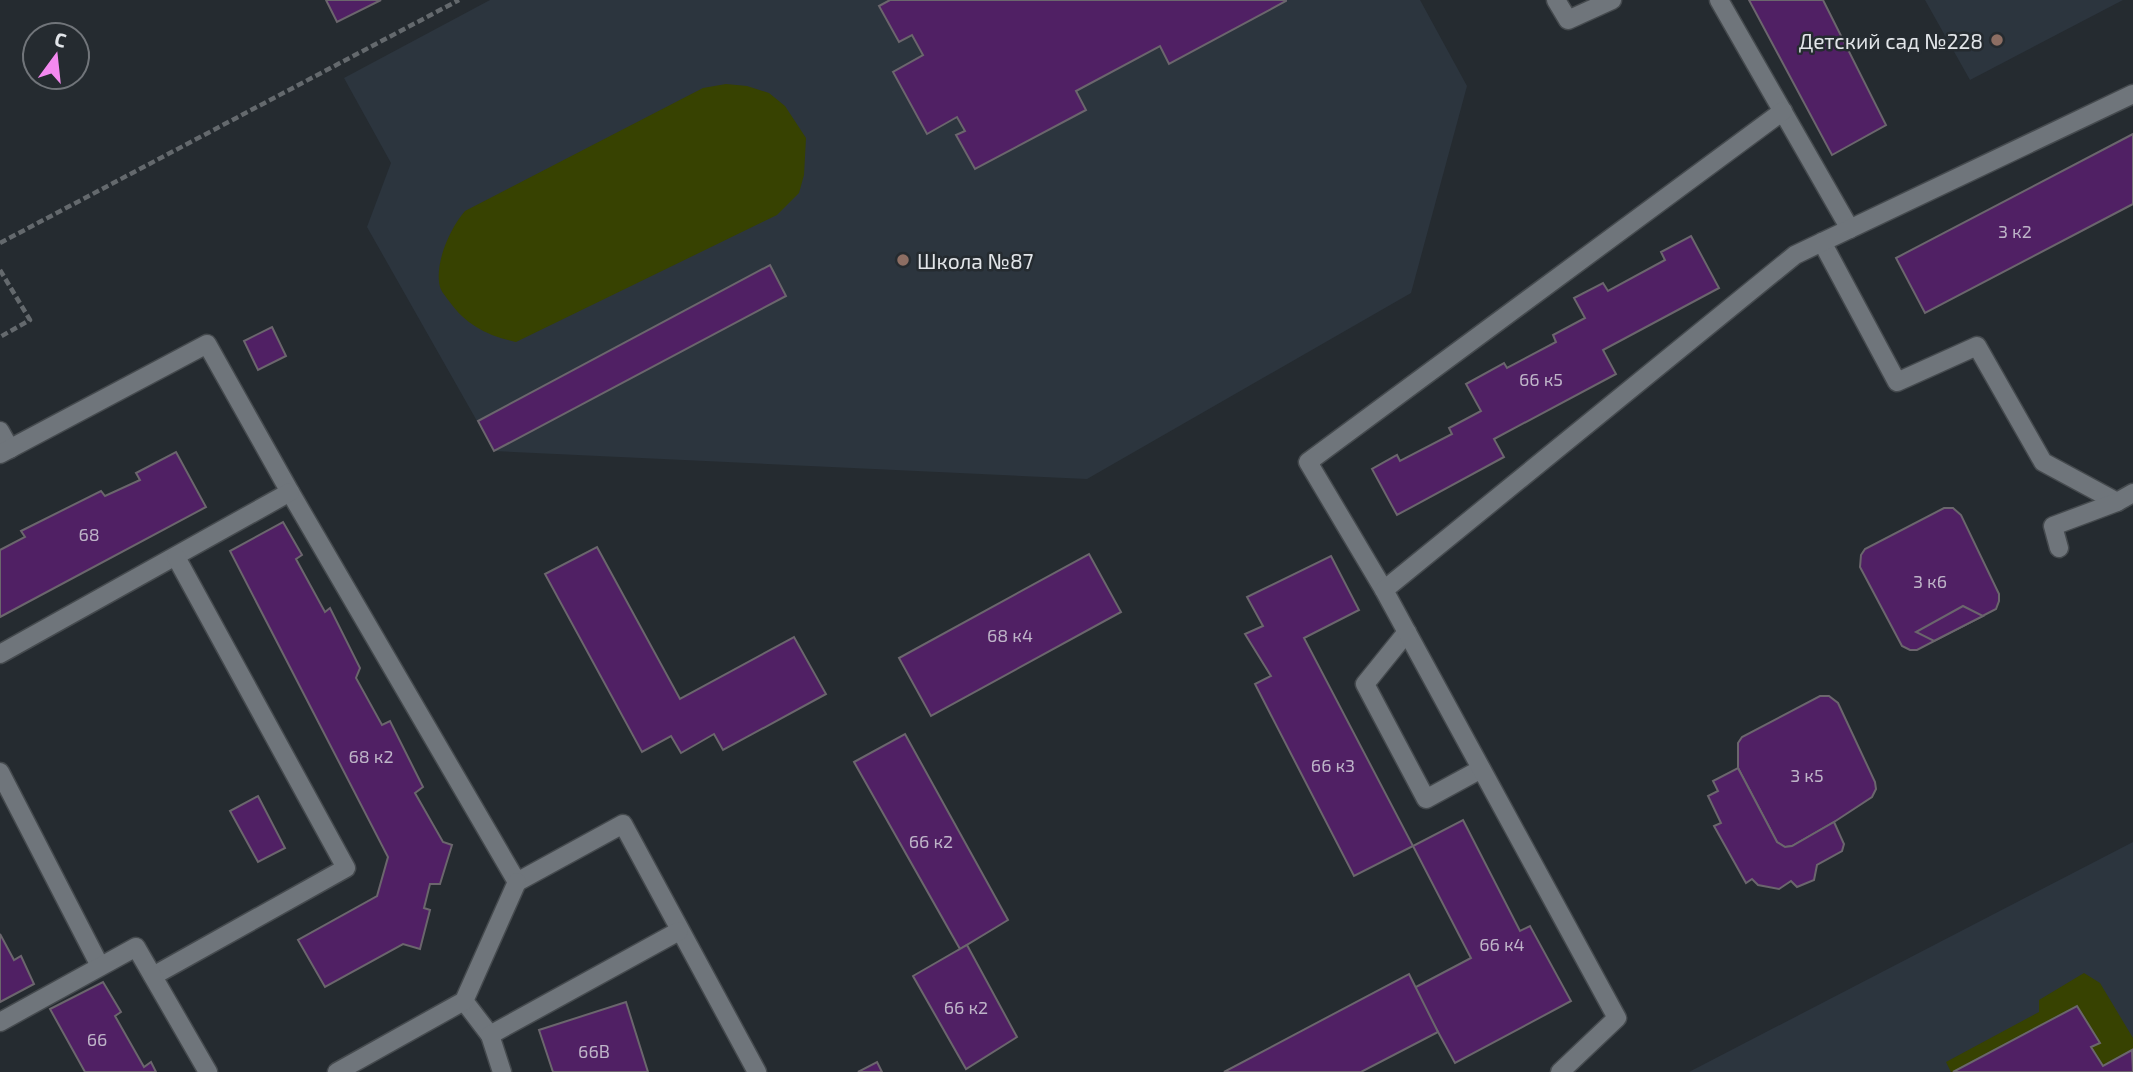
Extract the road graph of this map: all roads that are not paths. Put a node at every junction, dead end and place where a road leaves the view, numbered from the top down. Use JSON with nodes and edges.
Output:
{"nodes":[{"id":1,"x":1556,"y":0,"type":"edge"},
{"id":2,"x":1612,"y":0,"type":"edge"},
{"id":3,"x":1719,"y":0,"type":"edge"},
{"id":4,"x":2133,"y":94,"type":"edge"},
{"id":5,"x":1783,"y":111,"type":"junction"},
{"id":6,"x":1850,"y":229,"type":"junction"},
{"id":7,"x":1822,"y":243,"type":"junction"},
{"id":8,"x":0,"y":431,"type":"edge"},
{"id":9,"x":5,"y":452,"type":"edge"},
{"id":10,"x":290,"y":492,"type":"junction"},
{"id":11,"x":2133,"y":493,"type":"edge"},
{"id":12,"x":2117,"y":502,"type":"junction"},
{"id":13,"x":2059,"y":548,"type":"dead end"},
{"id":14,"x":176,"y":557,"type":"junction"},
{"id":15,"x":1384,"y":590,"type":"junction"},
{"id":16,"x":1407,"y":632,"type":"junction"},
{"id":17,"x":0,"y":654,"type":"edge"},
{"id":18,"x":1481,"y":769,"type":"junction"},
{"id":19,"x":0,"y":772,"type":"edge"},
{"id":20,"x":517,"y":882,"type":"junction"},
{"id":21,"x":679,"y":932,"type":"junction"},
{"id":22,"x":100,"y":966,"type":"junction"},
{"id":23,"x":153,"y":976,"type":"junction"},
{"id":24,"x":464,"y":1001,"type":"junction"},
{"id":25,"x":0,"y":1022,"type":"edge"},
{"id":26,"x":490,"y":1035,"type":"junction"},
{"id":27,"x":208,"y":1072,"type":"edge"},
{"id":28,"x":337,"y":1072,"type":"edge"},
{"id":29,"x":502,"y":1072,"type":"edge"},
{"id":30,"x":757,"y":1072,"type":"edge"},
{"id":31,"x":1560,"y":1072,"type":"edge"}],
"edges":[{"from":1,"to":2,"type":"lane"},
{"from":3,"to":5,"type":"lane"},
{"from":4,"to":6,"type":"lane"},
{"from":5,"to":6,"type":"lane"},
{"from":5,"to":15,"type":"lane"},
{"from":6,"to":7,"type":"lane"},
{"from":7,"to":12,"type":"lane"},
{"from":7,"to":15,"type":"lane"},
{"from":8,"to":9,"type":"lane"},
{"from":9,"to":10,"type":"lane"},
{"from":10,"to":14,"type":"lane"},
{"from":10,"to":20,"type":"lane"},
{"from":11,"to":12,"type":"lane"},
{"from":12,"to":13,"type":"lane"},
{"from":14,"to":17,"type":"lane"},
{"from":14,"to":23,"type":"lane"},
{"from":15,"to":16,"type":"lane"},
{"from":16,"to":18,"type":"lane"},
{"from":16,"to":18,"type":"lane"},
{"from":18,"to":31,"type":"lane"},
{"from":19,"to":22,"type":"lane"},
{"from":20,"to":21,"type":"lane"},
{"from":20,"to":24,"type":"lane"},
{"from":21,"to":26,"type":"lane"},
{"from":21,"to":30,"type":"lane"},
{"from":22,"to":23,"type":"lane"},
{"from":22,"to":25,"type":"lane"},
{"from":23,"to":27,"type":"lane"},
{"from":24,"to":26,"type":"lane"},
{"from":24,"to":28,"type":"lane"},
{"from":26,"to":29,"type":"lane"}]}
